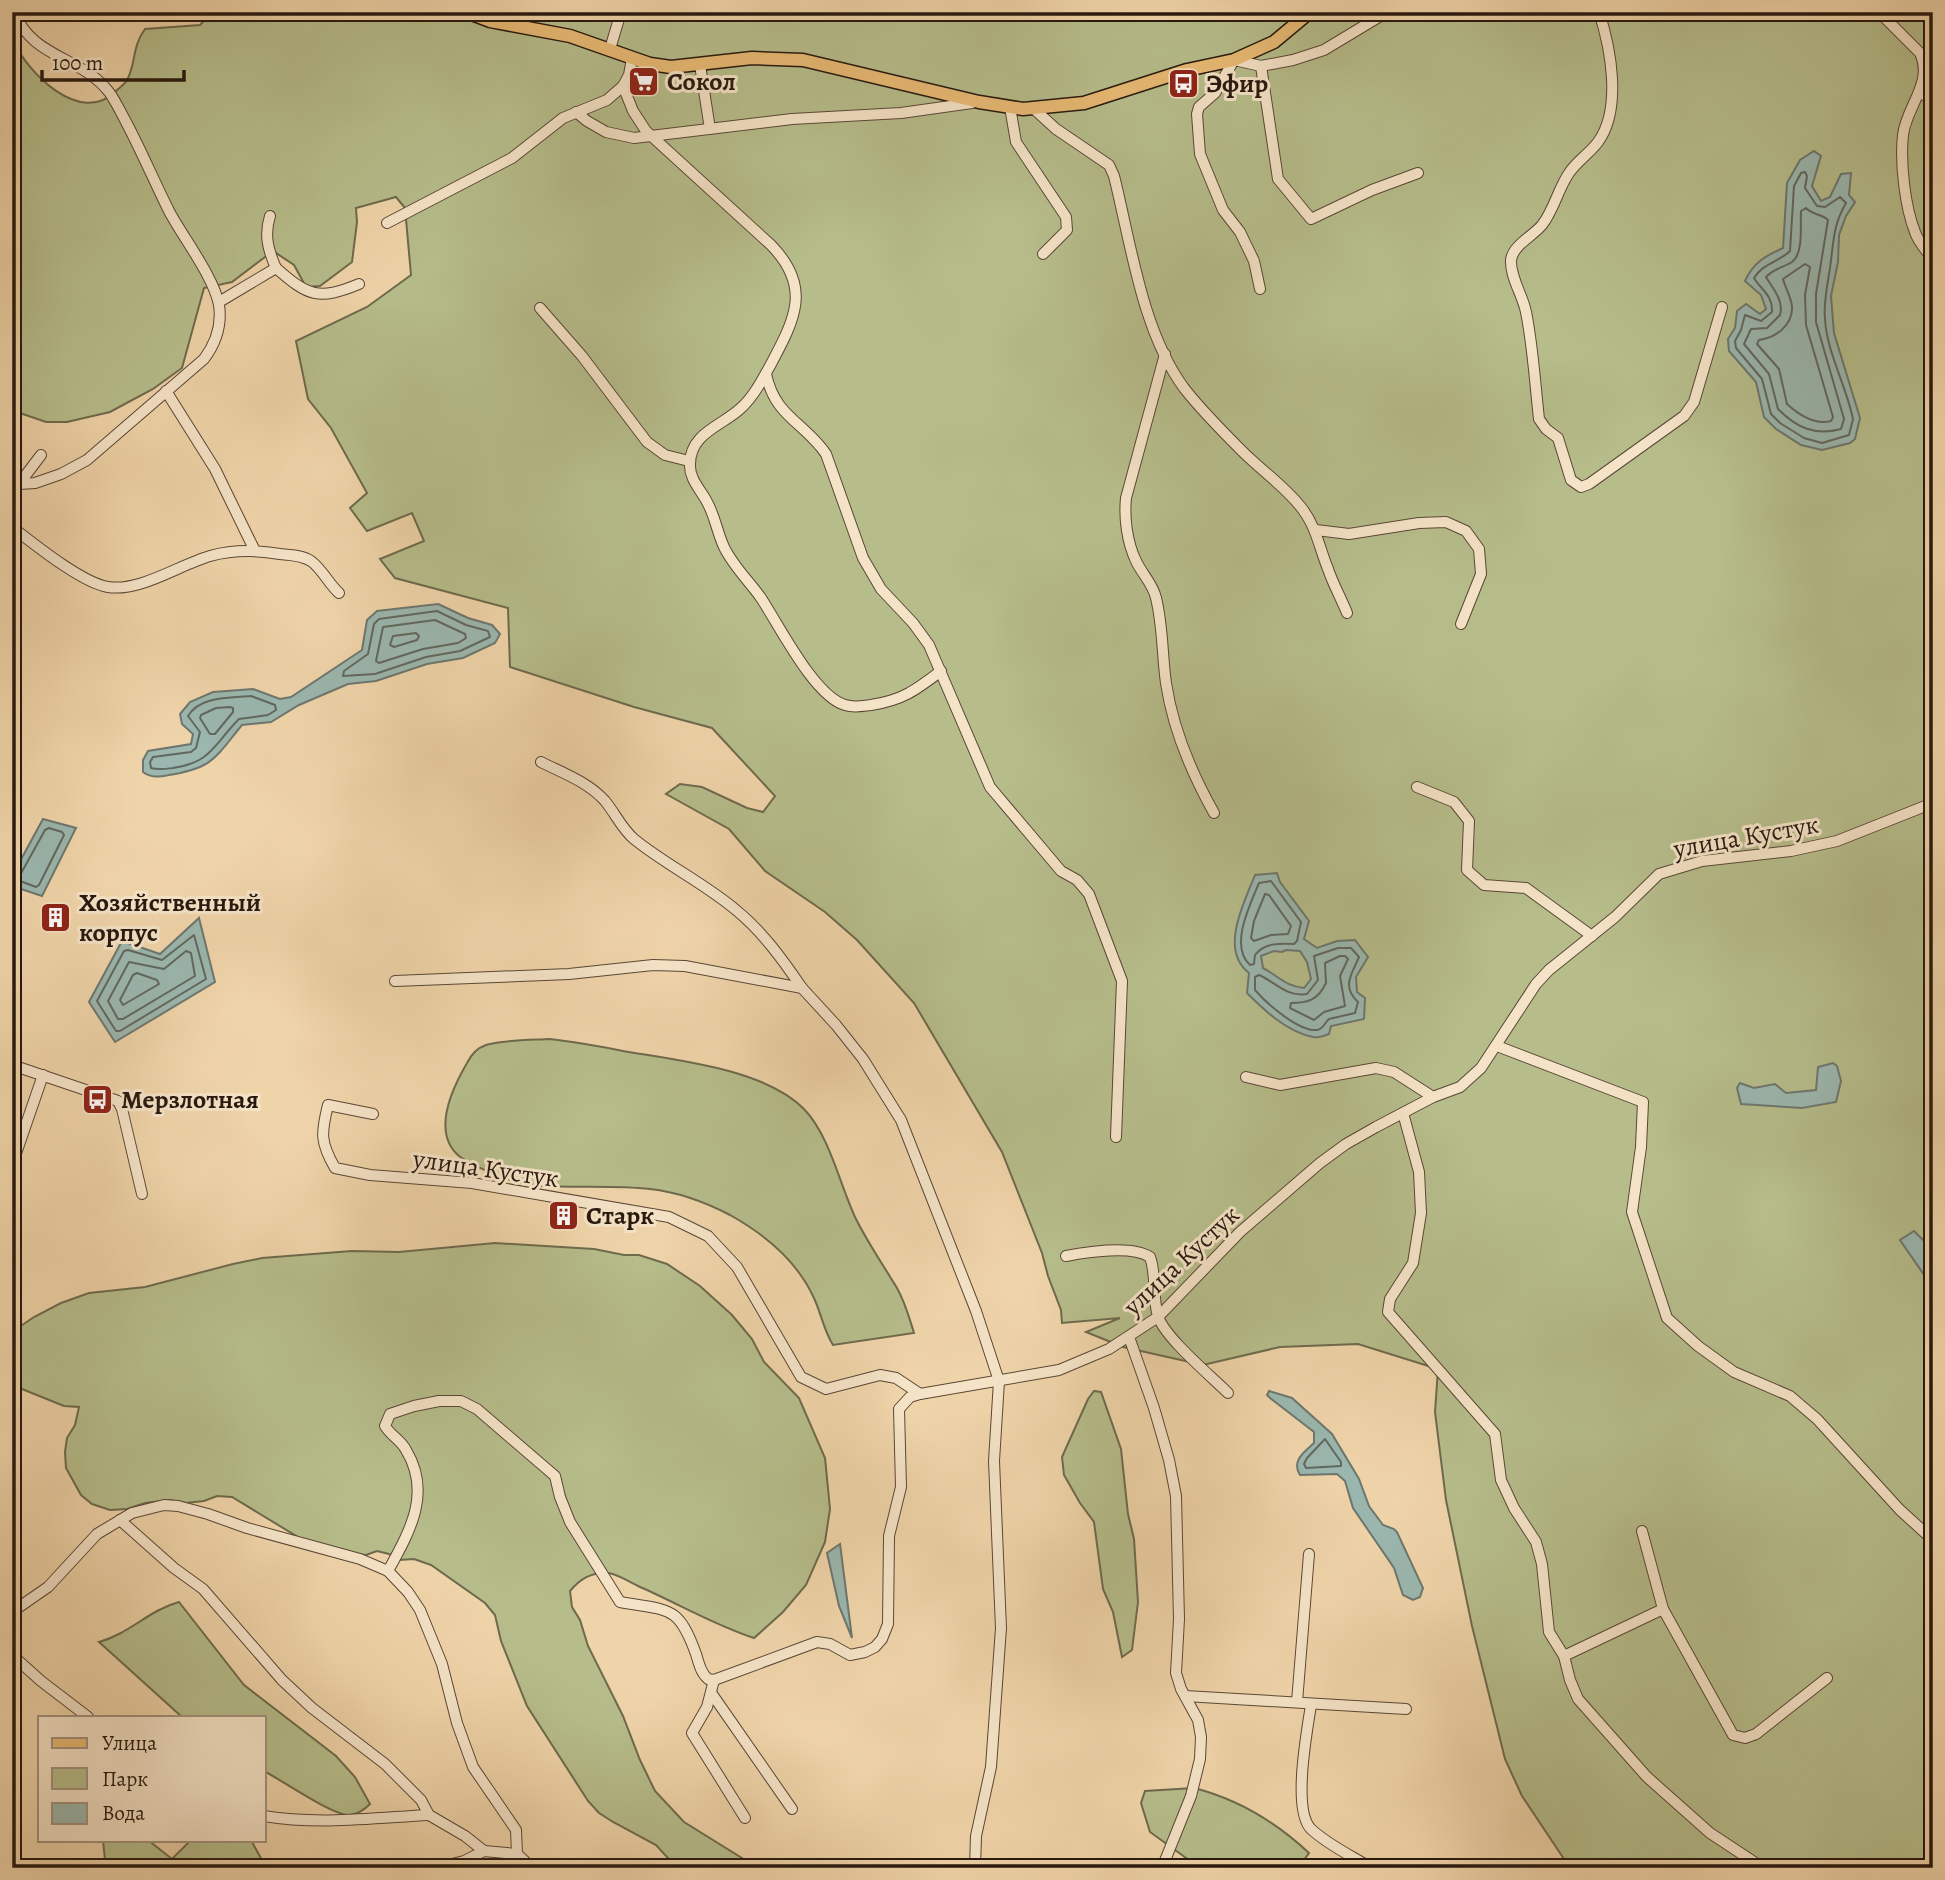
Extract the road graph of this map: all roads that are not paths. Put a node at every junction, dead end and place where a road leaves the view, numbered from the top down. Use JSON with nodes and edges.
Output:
{"nodes":[{"id":1,"x":14,"y":12,"type":"edge"},
{"id":2,"x":466,"y":12,"type":"edge"},
{"id":3,"x":621,"y":12,"type":"edge"},
{"id":4,"x":1310,"y":12,"type":"edge"},
{"id":5,"x":1387,"y":12,"type":"edge"},
{"id":6,"x":1599,"y":12,"type":"edge"},
{"id":7,"x":1879,"y":12,"type":"edge"},
{"id":8,"x":610,"y":49,"type":"junction"},
{"id":9,"x":632,"y":58,"type":"junction"},
{"id":10,"x":1234,"y":60,"type":"junction"},
{"id":11,"x":701,"y":65,"type":"junction"},
{"id":12,"x":1261,"y":66,"type":"junction"},
{"id":13,"x":623,"y":86,"type":"junction"},
{"id":14,"x":1921,"y":90,"type":"junction"},
{"id":15,"x":979,"y":102,"type":"junction"},
{"id":16,"x":1933,"y":104,"type":"edge"},
{"id":17,"x":1010,"y":107,"type":"junction"},
{"id":18,"x":1033,"y":108,"type":"junction"},
{"id":19,"x":576,"y":111,"type":"junction"},
{"id":20,"x":709,"y":129,"type":"junction"},
{"id":21,"x":651,"y":137,"type":"junction"},
{"id":22,"x":1418,"y":173,"type":"dead end"},
{"id":23,"x":270,"y":216,"type":"dead end"},
{"id":24,"x":387,"y":223,"type":"dead end"},
{"id":25,"x":1043,"y":254,"type":"dead end"},
{"id":26,"x":1933,"y":260,"type":"edge"},
{"id":27,"x":276,"y":268,"type":"junction"},
{"id":28,"x":359,"y":284,"type":"dead end"},
{"id":29,"x":1260,"y":289,"type":"dead end"},
{"id":30,"x":219,"y":302,"type":"junction"},
{"id":31,"x":1722,"y":307,"type":"dead end"},
{"id":32,"x":540,"y":308,"type":"dead end"},
{"id":33,"x":1164,"y":354,"type":"junction"},
{"id":34,"x":766,"y":374,"type":"junction"},
{"id":35,"x":166,"y":391,"type":"junction"},
{"id":36,"x":40,"y":455,"type":"dead end"},
{"id":37,"x":690,"y":461,"type":"junction"},
{"id":38,"x":16,"y":487,"type":"edge"},
{"id":39,"x":12,"y":527,"type":"edge"},
{"id":40,"x":1316,"y":530,"type":"junction"},
{"id":41,"x":256,"y":551,"type":"junction"},
{"id":42,"x":339,"y":593,"type":"dead end"},
{"id":43,"x":1347,"y":613,"type":"dead end"},
{"id":44,"x":1461,"y":624,"type":"dead end"},
{"id":45,"x":942,"y":671,"type":"junction"},
{"id":46,"x":541,"y":762,"type":"dead end"},
{"id":47,"x":1418,"y":787,"type":"dead end"},
{"id":48,"x":1933,"y":803,"type":"edge"},
{"id":49,"x":1214,"y":813,"type":"dead end"},
{"id":50,"x":1592,"y":936,"type":"junction"},
{"id":51,"x":395,"y":981,"type":"dead end"},
{"id":52,"x":802,"y":988,"type":"junction"},
{"id":53,"x":1497,"y":1046,"type":"junction"},
{"id":54,"x":12,"y":1065,"type":"edge"},
{"id":55,"x":43,"y":1075,"type":"junction"},
{"id":56,"x":1246,"y":1077,"type":"dead end"},
{"id":57,"x":1433,"y":1097,"type":"junction"},
{"id":58,"x":1404,"y":1113,"type":"junction"},
{"id":59,"x":373,"y":1114,"type":"dead end"},
{"id":60,"x":1116,"y":1137,"type":"dead end"},
{"id":61,"x":12,"y":1165,"type":"edge"},
{"id":62,"x":142,"y":1194,"type":"dead end"},
{"id":63,"x":1066,"y":1256,"type":"dead end"},
{"id":64,"x":1158,"y":1317,"type":"junction"},
{"id":65,"x":1129,"y":1337,"type":"junction"},
{"id":66,"x":999,"y":1381,"type":"junction"},
{"id":67,"x":1228,"y":1393,"type":"dead end"},
{"id":68,"x":920,"y":1394,"type":"junction"},
{"id":69,"x":120,"y":1520,"type":"junction"},
{"id":70,"x":1642,"y":1531,"type":"dead end"},
{"id":71,"x":1933,"y":1540,"type":"edge"},
{"id":72,"x":1309,"y":1555,"type":"dead end"},
{"id":73,"x":388,"y":1571,"type":"junction"},
{"id":74,"x":1663,"y":1609,"type":"junction"},
{"id":75,"x":12,"y":1612,"type":"edge"},
{"id":76,"x":12,"y":1655,"type":"edge"},
{"id":77,"x":1564,"y":1656,"type":"junction"},
{"id":78,"x":1827,"y":1678,"type":"dead end"},
{"id":79,"x":714,"y":1680,"type":"junction"},
{"id":80,"x":712,"y":1694,"type":"junction"},
{"id":81,"x":1185,"y":1696,"type":"junction"},
{"id":82,"x":1297,"y":1702,"type":"junction"},
{"id":83,"x":1311,"y":1705,"type":"junction"},
{"id":84,"x":1406,"y":1709,"type":"dead end"},
{"id":85,"x":87,"y":1716,"type":"edge"},
{"id":86,"x":792,"y":1809,"type":"dead end"},
{"id":87,"x":429,"y":1815,"type":"junction"},
{"id":88,"x":266,"y":1816,"type":"edge"},
{"id":89,"x":745,"y":1818,"type":"dead end"},
{"id":90,"x":484,"y":1852,"type":"junction"},
{"id":91,"x":517,"y":1854,"type":"junction"},
{"id":92,"x":436,"y":1868,"type":"edge"},
{"id":93,"x":532,"y":1868,"type":"edge"},
{"id":94,"x":975,"y":1868,"type":"edge"},
{"id":95,"x":1162,"y":1868,"type":"edge"},
{"id":96,"x":1371,"y":1868,"type":"edge"},
{"id":97,"x":1763,"y":1868,"type":"edge"}],
"edges":[{"from":1,"to":30,"type":"street"},
{"from":2,"to":8,"type":"main road"},
{"from":3,"to":8,"type":"street"},
{"from":4,"to":10,"type":"main road"},
{"from":5,"to":12,"type":"street"},
{"from":6,"to":31,"type":"street"},
{"from":7,"to":14,"type":"street"},
{"from":8,"to":9,"type":"main road"},
{"from":9,"to":11,"type":"main road"},
{"from":9,"to":13,"type":"street"},
{"from":10,"to":12,"type":"street"},
{"from":10,"to":18,"type":"main road"},
{"from":10,"to":29,"type":"street"},
{"from":11,"to":15,"type":"main road"},
{"from":11,"to":20,"type":"street"},
{"from":12,"to":22,"type":"street"},
{"from":13,"to":19,"type":"street"},
{"from":13,"to":21,"type":"street"},
{"from":14,"to":16,"type":"street"},
{"from":14,"to":26,"type":"street"},
{"from":15,"to":17,"type":"main road"},
{"from":15,"to":20,"type":"street"},
{"from":17,"to":18,"type":"main road"},
{"from":17,"to":25,"type":"street"},
{"from":18,"to":33,"type":"street"},
{"from":19,"to":21,"type":"street"},
{"from":19,"to":24,"type":"street"},
{"from":20,"to":21,"type":"street"},
{"from":21,"to":34,"type":"street"},
{"from":23,"to":27,"type":"street"},
{"from":27,"to":28,"type":"street"},
{"from":27,"to":30,"type":"street"},
{"from":30,"to":35,"type":"street"},
{"from":32,"to":37,"type":"street"},
{"from":33,"to":40,"type":"street"},
{"from":33,"to":49,"type":"street"},
{"from":34,"to":37,"type":"street"},
{"from":34,"to":45,"type":"street"},
{"from":35,"to":38,"type":"street"},
{"from":35,"to":41,"type":"street"},
{"from":36,"to":38,"type":"street"},
{"from":37,"to":45,"type":"street"},
{"from":39,"to":41,"type":"street"},
{"from":40,"to":43,"type":"street"},
{"from":40,"to":44,"type":"street"},
{"from":41,"to":42,"type":"street"},
{"from":45,"to":60,"type":"street"},
{"from":46,"to":52,"type":"street"},
{"from":47,"to":50,"type":"street"},
{"from":48,"to":50,"type":"street","name":"улица Кустук"},
{"from":50,"to":53,"type":"street","name":"улица Кустук"},
{"from":51,"to":52,"type":"street"},
{"from":52,"to":66,"type":"street"},
{"from":53,"to":57,"type":"street","name":"улица Кустук"},
{"from":53,"to":71,"type":"street"},
{"from":54,"to":55,"type":"street"},
{"from":55,"to":61,"type":"street"},
{"from":55,"to":62,"type":"street"},
{"from":56,"to":57,"type":"street"},
{"from":57,"to":58,"type":"street","name":"улица Кустук"},
{"from":58,"to":64,"type":"street","name":"улица Кустук"},
{"from":58,"to":77,"type":"street"},
{"from":59,"to":68,"type":"street","name":"улица Кустук"},
{"from":63,"to":64,"type":"street"},
{"from":64,"to":65,"type":"street","name":"улица Кустук"},
{"from":64,"to":67,"type":"street"},
{"from":65,"to":66,"type":"street","name":"улица Кустук"},
{"from":65,"to":81,"type":"street"},
{"from":66,"to":68,"type":"street","name":"улица Кустук"},
{"from":66,"to":94,"type":"street"},
{"from":68,"to":79,"type":"street"},
{"from":69,"to":73,"type":"street"},
{"from":69,"to":75,"type":"street"},
{"from":69,"to":87,"type":"street"},
{"from":70,"to":74,"type":"street"},
{"from":72,"to":82,"type":"street"},
{"from":73,"to":79,"type":"street"},
{"from":73,"to":91,"type":"street"},
{"from":74,"to":77,"type":"street"},
{"from":74,"to":78,"type":"street"},
{"from":76,"to":85,"type":"street"},
{"from":77,"to":97,"type":"street"},
{"from":79,"to":80,"type":"street"},
{"from":80,"to":86,"type":"street"},
{"from":80,"to":89,"type":"street"},
{"from":81,"to":82,"type":"street"},
{"from":81,"to":95,"type":"street"},
{"from":82,"to":83,"type":"street"},
{"from":83,"to":84,"type":"street"},
{"from":83,"to":96,"type":"street"},
{"from":87,"to":88,"type":"street"},
{"from":87,"to":90,"type":"street"},
{"from":90,"to":91,"type":"street"},
{"from":90,"to":92,"type":"street"},
{"from":91,"to":93,"type":"street"}]}
